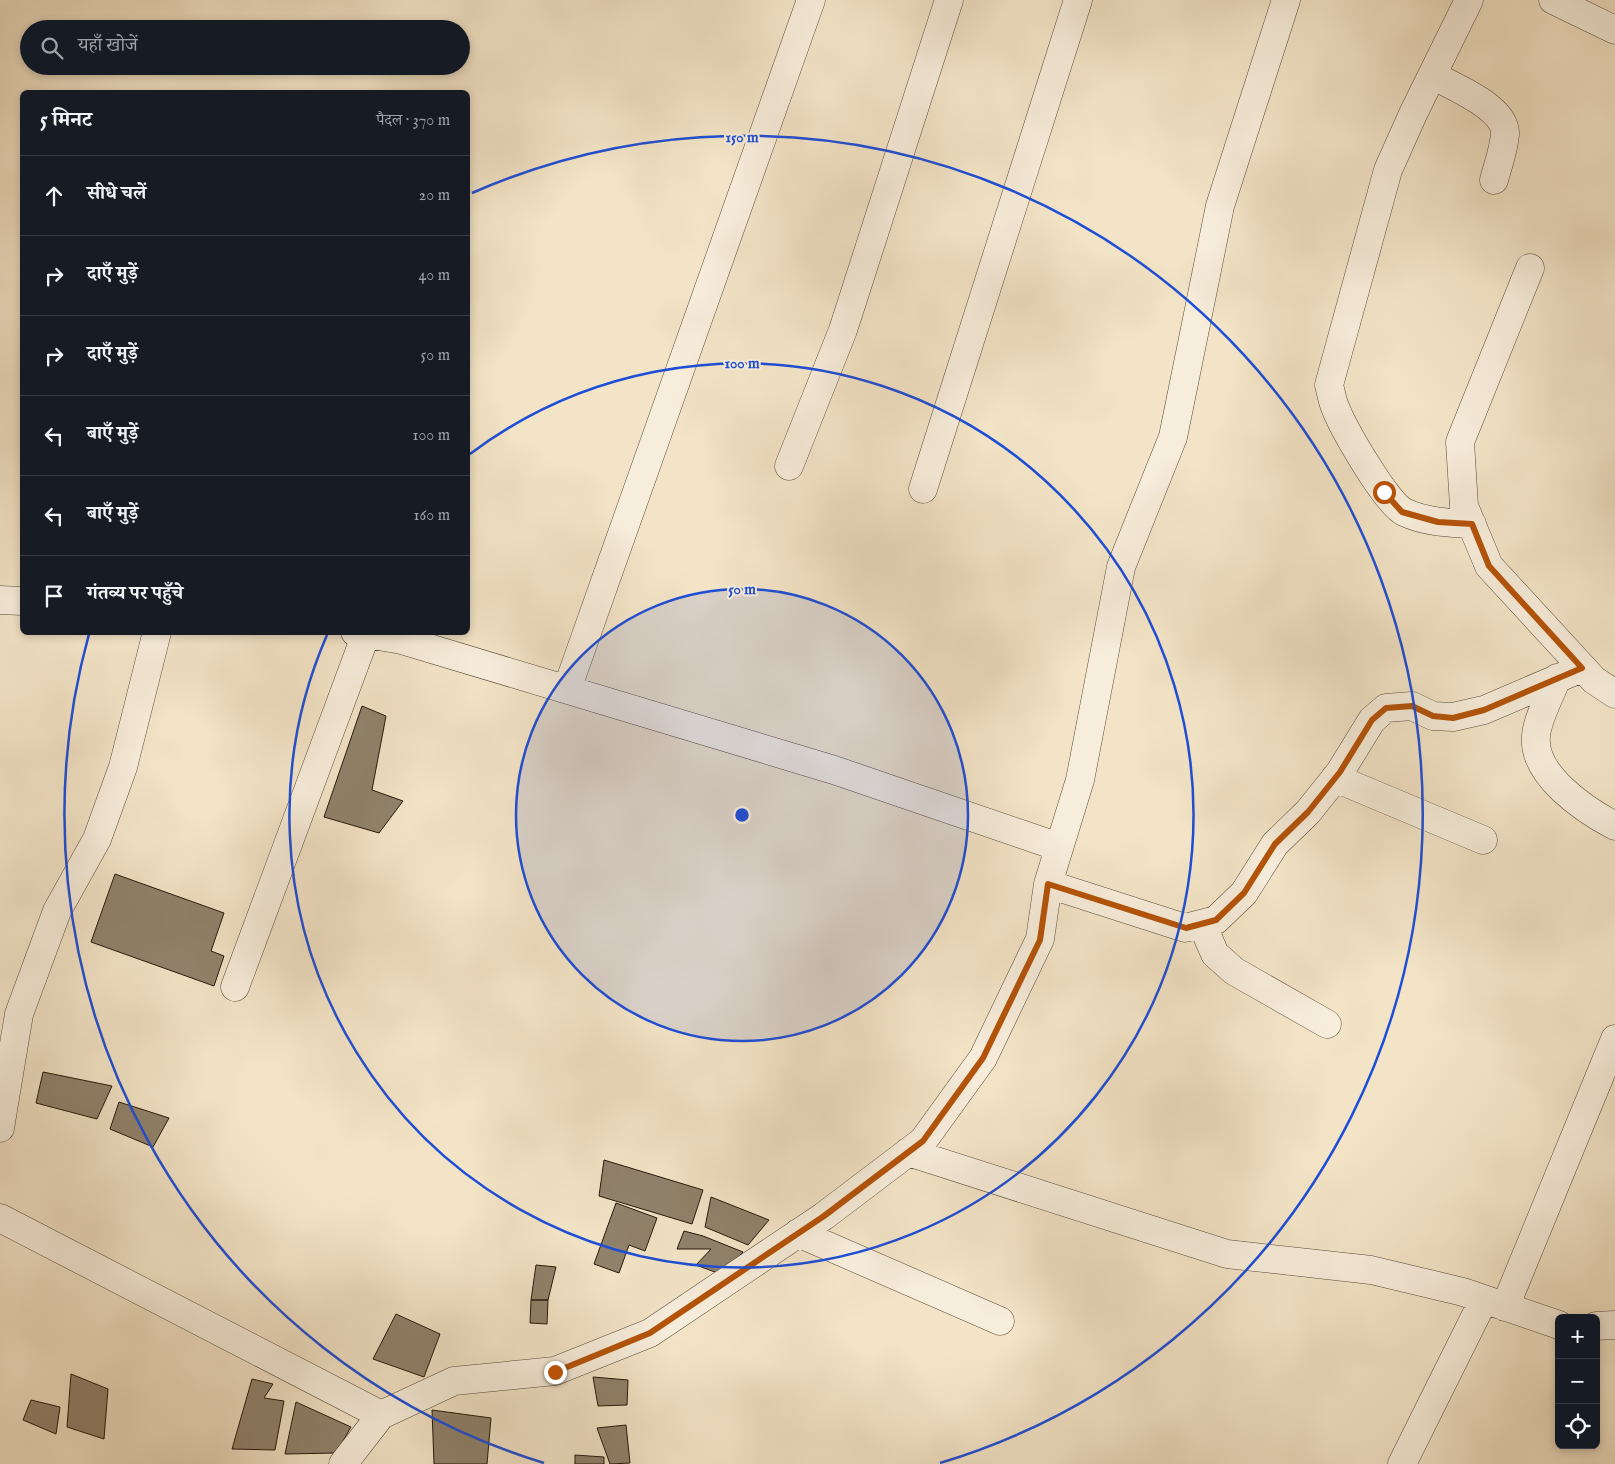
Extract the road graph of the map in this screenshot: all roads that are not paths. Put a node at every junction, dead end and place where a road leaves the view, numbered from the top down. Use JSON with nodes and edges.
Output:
{"nodes":[{"id":1,"x":811,"y":0,"type":"edge"},
{"id":2,"x":949,"y":0,"type":"edge"},
{"id":3,"x":1078,"y":0,"type":"edge"},
{"id":4,"x":1286,"y":0,"type":"edge"},
{"id":5,"x":1469,"y":0,"type":"edge"},
{"id":6,"x":1553,"y":0,"type":"edge"},
{"id":7,"x":1615,"y":30,"type":"edge"},
{"id":8,"x":1432,"y":75,"type":"junction"},
{"id":9,"x":1494,"y":180,"type":"dead end"},
{"id":10,"x":1530,"y":268,"type":"dead end"},
{"id":11,"x":789,"y":466,"type":"dead end"},
{"id":12,"x":923,"y":489,"type":"dead end"},
{"id":13,"x":1472,"y":524,"type":"junction"},
{"id":14,"x":0,"y":600,"type":"edge"},
{"id":15,"x":20,"y":600,"type":"edge"},
{"id":16,"x":156,"y":635,"type":"edge"},
{"id":17,"x":360,"y":635,"type":"edge"},
{"id":18,"x":373,"y":635,"type":"edge"},
{"id":19,"x":1582,"y":668,"type":"junction"},
{"id":20,"x":1557,"y":678,"type":"junction"},
{"id":21,"x":568,"y":689,"type":"junction"},
{"id":22,"x":1615,"y":694,"type":"edge"},
{"id":23,"x":1335,"y":778,"type":"junction"},
{"id":24,"x":1615,"y":826,"type":"edge"},
{"id":25,"x":1483,"y":840,"type":"dead end"},
{"id":26,"x":1059,"y":847,"type":"junction"},
{"id":27,"x":1048,"y":884,"type":"junction"},
{"id":28,"x":1202,"y":924,"type":"junction"},
{"id":29,"x":235,"y":986,"type":"dead end"},
{"id":30,"x":1327,"y":1024,"type":"dead end"},
{"id":31,"x":1615,"y":1040,"type":"edge"},
{"id":32,"x":0,"y":1128,"type":"edge"},
{"id":33,"x":908,"y":1152,"type":"junction"},
{"id":34,"x":0,"y":1218,"type":"edge"},
{"id":35,"x":798,"y":1233,"type":"junction"},
{"id":36,"x":1494,"y":1303,"type":"junction"},
{"id":37,"x":1000,"y":1320,"type":"dead end"},
{"id":38,"x":1555,"y":1324,"type":"edge"},
{"id":39,"x":1615,"y":1325,"type":"edge"},
{"id":40,"x":1600,"y":1326,"type":"edge"},
{"id":41,"x":381,"y":1415,"type":"junction"},
{"id":42,"x":343,"y":1464,"type":"edge"},
{"id":43,"x":1402,"y":1464,"type":"edge"}],
"edges":[{"from":1,"to":21,"type":"street"},
{"from":2,"to":11,"type":"street"},
{"from":3,"to":12,"type":"street"},
{"from":4,"to":26,"type":"street"},
{"from":5,"to":8,"type":"street"},
{"from":6,"to":7,"type":"street"},
{"from":8,"to":9,"type":"street"},
{"from":8,"to":13,"type":"street"},
{"from":10,"to":13,"type":"street"},
{"from":13,"to":19,"type":"street"},
{"from":14,"to":15,"type":"street"},
{"from":16,"to":32,"type":"street"},
{"from":17,"to":29,"type":"street"},
{"from":18,"to":21,"type":"street"},
{"from":19,"to":20,"type":"street"},
{"from":19,"to":22,"type":"street"},
{"from":20,"to":23,"type":"street"},
{"from":20,"to":24,"type":"street"},
{"from":21,"to":26,"type":"street"},
{"from":23,"to":25,"type":"street"},
{"from":23,"to":28,"type":"street"},
{"from":26,"to":27,"type":"street"},
{"from":27,"to":28,"type":"street"},
{"from":27,"to":33,"type":"street"},
{"from":28,"to":30,"type":"street"},
{"from":31,"to":36,"type":"street"},
{"from":33,"to":35,"type":"street"},
{"from":33,"to":36,"type":"street"},
{"from":34,"to":41,"type":"street"},
{"from":35,"to":37,"type":"street"},
{"from":35,"to":41,"type":"street"},
{"from":36,"to":38,"type":"street"},
{"from":36,"to":43,"type":"street"},
{"from":39,"to":40,"type":"street"},
{"from":41,"to":42,"type":"street"}]}
